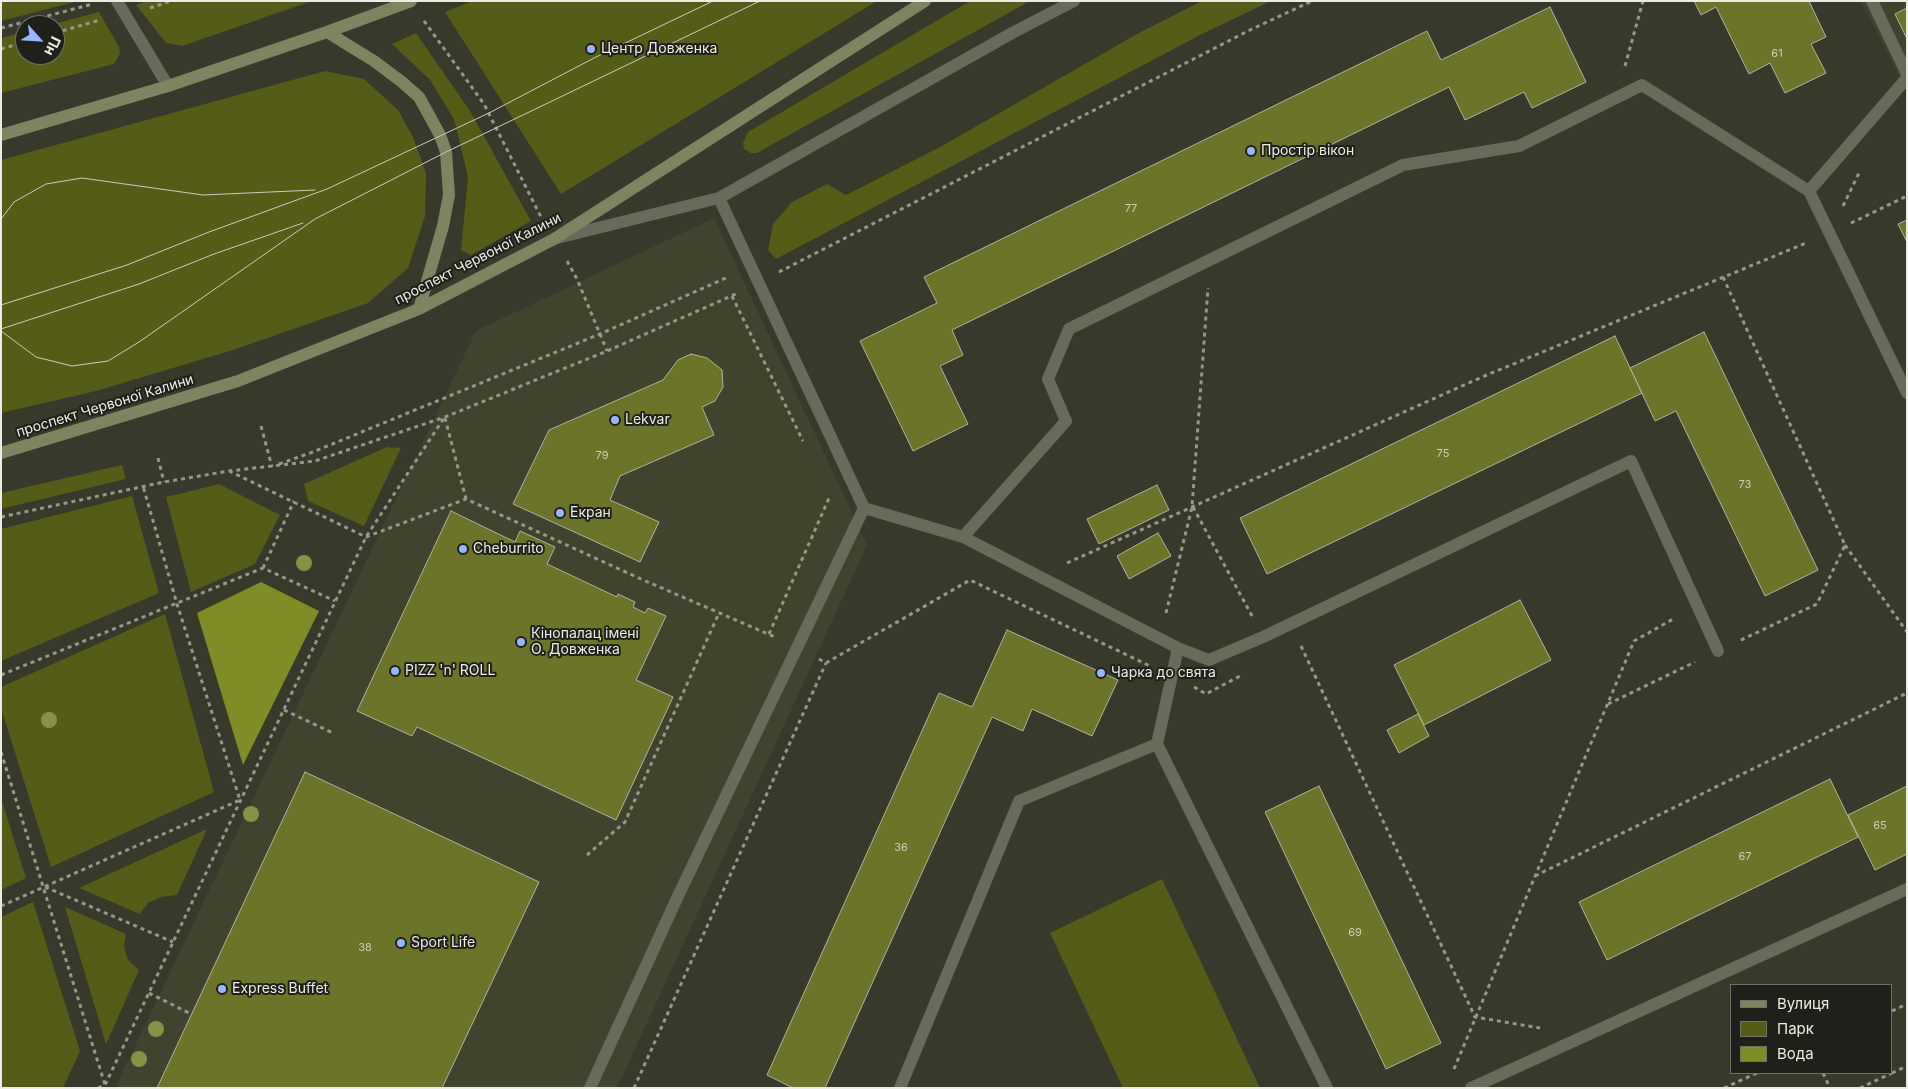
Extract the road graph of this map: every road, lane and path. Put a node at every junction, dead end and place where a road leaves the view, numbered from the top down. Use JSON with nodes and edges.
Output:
{"nodes":[{"id":1,"x":117,"y":1,"type":"edge"},
{"id":2,"x":171,"y":1,"type":"edge"},
{"id":3,"x":410,"y":1,"type":"edge"},
{"id":4,"x":925,"y":1,"type":"edge"},
{"id":5,"x":1074,"y":1,"type":"edge"},
{"id":6,"x":1312,"y":1,"type":"edge"},
{"id":7,"x":1643,"y":1,"type":"edge"},
{"id":8,"x":1872,"y":1,"type":"edge"},
{"id":9,"x":94,"y":4,"type":"dead end"},
{"id":10,"x":149,"y":9,"type":"dead end"},
{"id":11,"x":103,"y":19,"type":"dead end"},
{"id":12,"x":426,"y":24,"type":"dead end"},
{"id":13,"x":1,"y":28,"type":"edge"},
{"id":14,"x":65,"y":30,"type":"edge"},
{"id":15,"x":326,"y":32,"type":"junction"},
{"id":16,"x":15,"y":45,"type":"edge"},
{"id":17,"x":1,"y":49,"type":"edge"},
{"id":18,"x":1907,"y":74,"type":"edge"},
{"id":19,"x":1907,"y":78,"type":"edge"},
{"id":20,"x":168,"y":86,"type":"junction"},
{"id":21,"x":1616,"y":98,"type":"junction"},
{"id":22,"x":1,"y":135,"type":"edge"},
{"id":23,"x":1809,"y":191,"type":"junction"},
{"id":24,"x":1907,"y":196,"type":"edge"},
{"id":25,"x":718,"y":198,"type":"junction"},
{"id":26,"x":540,"y":216,"type":"dead end"},
{"id":27,"x":1829,"y":233,"type":"junction"},
{"id":28,"x":554,"y":239,"type":"junction"},
{"id":29,"x":1210,"y":260,"type":"junction"},
{"id":30,"x":751,"y":267,"type":"junction"},
{"id":31,"x":784,"y":270,"type":"dead end"},
{"id":32,"x":1723,"y":277,"type":"junction"},
{"id":33,"x":577,"y":279,"type":"dead end"},
{"id":34,"x":419,"y":308,"type":"junction"},
{"id":35,"x":600,"y":334,"type":"junction"},
{"id":36,"x":607,"y":351,"type":"junction"},
{"id":37,"x":1907,"y":392,"type":"edge"},
{"id":38,"x":445,"y":417,"type":"junction"},
{"id":39,"x":261,"y":426,"type":"dead end"},
{"id":40,"x":805,"y":445,"type":"dead end"},
{"id":41,"x":1,"y":453,"type":"edge"},
{"id":42,"x":158,"y":458,"type":"dead end"},
{"id":43,"x":272,"y":467,"type":"junction"},
{"id":44,"x":229,"y":471,"type":"junction"},
{"id":45,"x":164,"y":482,"type":"junction"},
{"id":46,"x":143,"y":486,"type":"junction"},
{"id":47,"x":826,"y":489,"type":"dead end"},
{"id":48,"x":466,"y":499,"type":"junction"},
{"id":49,"x":294,"y":501,"type":"junction"},
{"id":50,"x":1192,"y":507,"type":"junction"},
{"id":51,"x":864,"y":508,"type":"junction"},
{"id":52,"x":1,"y":517,"type":"edge"},
{"id":53,"x":366,"y":537,"type":"junction"},
{"id":54,"x":963,"y":538,"type":"junction"},
{"id":55,"x":1845,"y":545,"type":"junction"},
{"id":56,"x":263,"y":568,"type":"junction"},
{"id":57,"x":1038,"y":576,"type":"junction"},
{"id":58,"x":335,"y":601,"type":"junction"},
{"id":59,"x":177,"y":604,"type":"junction"},
{"id":60,"x":1697,"y":606,"type":"junction"},
{"id":61,"x":719,"y":613,"type":"junction"},
{"id":62,"x":1907,"y":632,"type":"edge"},
{"id":63,"x":768,"y":634,"type":"junction"},
{"id":64,"x":1263,"y":637,"type":"junction"},
{"id":65,"x":1160,"y":638,"type":"junction"},
{"id":66,"x":780,"y":640,"type":"dead end"},
{"id":67,"x":1178,"y":648,"type":"junction"},
{"id":68,"x":1292,"y":650,"type":"dead end"},
{"id":69,"x":1718,"y":651,"type":"junction"},
{"id":70,"x":815,"y":657,"type":"dead end"},
{"id":71,"x":826,"y":663,"type":"junction"},
{"id":72,"x":1155,"y":668,"type":"dead end"},
{"id":73,"x":1249,"y":672,"type":"dead end"},
{"id":74,"x":1,"y":675,"type":"edge"},
{"id":75,"x":1192,"y":687,"type":"dead end"},
{"id":76,"x":1907,"y":693,"type":"edge"},
{"id":77,"x":1608,"y":704,"type":"junction"},
{"id":78,"x":284,"y":710,"type":"junction"},
{"id":79,"x":333,"y":733,"type":"dead end"},
{"id":80,"x":1157,"y":744,"type":"junction"},
{"id":81,"x":1,"y":752,"type":"edge"},
{"id":82,"x":240,"y":800,"type":"junction"},
{"id":83,"x":587,"y":855,"type":"dead end"},
{"id":84,"x":1535,"y":877,"type":"junction"},
{"id":85,"x":44,"y":886,"type":"junction"},
{"id":86,"x":1907,"y":889,"type":"edge"},
{"id":87,"x":1,"y":906,"type":"edge"},
{"id":88,"x":173,"y":942,"type":"junction"},
{"id":89,"x":149,"y":993,"type":"junction"},
{"id":90,"x":1907,"y":1004,"type":"edge"},
{"id":91,"x":1893,"y":1011,"type":"edge"},
{"id":92,"x":191,"y":1014,"type":"dead end"},
{"id":93,"x":1475,"y":1017,"type":"junction"},
{"id":94,"x":1586,"y":1035,"type":"junction"},
{"id":95,"x":1907,"y":1066,"type":"edge"},
{"id":96,"x":1453,"y":1070,"type":"dead end"},
{"id":97,"x":1893,"y":1072,"type":"edge"},
{"id":98,"x":1755,"y":1074,"type":"edge"},
{"id":99,"x":1823,"y":1074,"type":"edge"},
{"id":100,"x":1888,"y":1074,"type":"edge"},
{"id":101,"x":105,"y":1086,"type":"edge"},
{"id":102,"x":98,"y":1088,"type":"edge"},
{"id":103,"x":590,"y":1088,"type":"edge"},
{"id":104,"x":634,"y":1088,"type":"edge"},
{"id":105,"x":900,"y":1088,"type":"edge"},
{"id":106,"x":1327,"y":1088,"type":"edge"},
{"id":107,"x":1471,"y":1088,"type":"edge"},
{"id":108,"x":1724,"y":1088,"type":"edge"},
{"id":109,"x":1830,"y":1088,"type":"edge"},
{"id":110,"x":1860,"y":1088,"type":"edge"}],
"edges":[{"from":1,"to":20,"type":"lane"},
{"from":2,"to":10,"type":"path"},
{"from":3,"to":15,"type":"main road"},
{"from":4,"to":28,"type":"main road","name":"проспект Червоної Калини"},
{"from":5,"to":25,"type":"lane"},
{"from":6,"to":31,"type":"path"},
{"from":7,"to":21,"type":"path"},
{"from":8,"to":18,"type":"lane"},
{"from":9,"to":13,"type":"path"},
{"from":11,"to":14,"type":"path"},
{"from":12,"to":26,"type":"path"},
{"from":15,"to":20,"type":"main road"},
{"from":15,"to":34,"type":"main road"},
{"from":16,"to":17,"type":"path"},
{"from":19,"to":23,"type":"lane"},
{"from":20,"to":22,"type":"main road"},
{"from":21,"to":23,"type":"lane"},
{"from":21,"to":29,"type":"lane"},
{"from":23,"to":27,"type":"lane"},
{"from":24,"to":27,"type":"path"},
{"from":25,"to":28,"type":"lane"},
{"from":25,"to":30,"type":"lane"},
{"from":27,"to":32,"type":"path"},
{"from":27,"to":37,"type":"lane"},
{"from":28,"to":34,"type":"main road","name":"проспект Червоної Калини"},
{"from":29,"to":50,"type":"path"},
{"from":29,"to":54,"type":"lane"},
{"from":30,"to":35,"type":"path"},
{"from":30,"to":51,"type":"lane"},
{"from":32,"to":50,"type":"path"},
{"from":32,"to":55,"type":"path"},
{"from":33,"to":35,"type":"path"},
{"from":34,"to":41,"type":"main road","name":"проспект Червоної Калини"},
{"from":35,"to":36,"type":"path"},
{"from":35,"to":43,"type":"path"},
{"from":36,"to":38,"type":"path"},
{"from":36,"to":40,"type":"path"},
{"from":38,"to":43,"type":"path"},
{"from":38,"to":48,"type":"path"},
{"from":38,"to":53,"type":"path"},
{"from":39,"to":43,"type":"path"},
{"from":42,"to":45,"type":"path"},
{"from":43,"to":44,"type":"path"},
{"from":44,"to":45,"type":"path"},
{"from":44,"to":49,"type":"path"},
{"from":45,"to":46,"type":"path"},
{"from":46,"to":52,"type":"path"},
{"from":46,"to":59,"type":"path"},
{"from":47,"to":63,"type":"path"},
{"from":48,"to":53,"type":"path"},
{"from":48,"to":61,"type":"path"},
{"from":49,"to":53,"type":"path"},
{"from":49,"to":56,"type":"path"},
{"from":50,"to":57,"type":"path"},
{"from":50,"to":64,"type":"path"},
{"from":50,"to":65,"type":"path"},
{"from":51,"to":54,"type":"lane"},
{"from":51,"to":103,"type":"lane"},
{"from":53,"to":58,"type":"path"},
{"from":54,"to":57,"type":"lane"},
{"from":55,"to":62,"type":"path"},
{"from":55,"to":69,"type":"path"},
{"from":56,"to":58,"type":"path"},
{"from":56,"to":59,"type":"path"},
{"from":57,"to":65,"type":"lane"},
{"from":58,"to":78,"type":"path"},
{"from":59,"to":74,"type":"path"},
{"from":59,"to":82,"type":"path"},
{"from":60,"to":64,"type":"lane"},
{"from":60,"to":69,"type":"lane"},
{"from":60,"to":77,"type":"path"},
{"from":61,"to":63,"type":"path"},
{"from":61,"to":83,"type":"path"},
{"from":63,"to":66,"type":"path"},
{"from":64,"to":67,"type":"lane"},
{"from":65,"to":67,"type":"lane"},
{"from":67,"to":80,"type":"lane"},
{"from":68,"to":93,"type":"path"},
{"from":69,"to":77,"type":"path"},
{"from":70,"to":71,"type":"path"},
{"from":71,"to":72,"type":"path"},
{"from":71,"to":104,"type":"path"},
{"from":73,"to":75,"type":"path"},
{"from":76,"to":84,"type":"path"},
{"from":77,"to":84,"type":"path"},
{"from":78,"to":79,"type":"path"},
{"from":78,"to":82,"type":"path"},
{"from":80,"to":105,"type":"lane"},
{"from":80,"to":106,"type":"lane"},
{"from":81,"to":85,"type":"path"},
{"from":82,"to":85,"type":"path"},
{"from":82,"to":88,"type":"path"},
{"from":84,"to":93,"type":"path"},
{"from":85,"to":87,"type":"path"},
{"from":85,"to":88,"type":"path"},
{"from":85,"to":101,"type":"path"},
{"from":86,"to":94,"type":"lane"},
{"from":88,"to":89,"type":"path"},
{"from":89,"to":92,"type":"path"},
{"from":89,"to":101,"type":"path"},
{"from":90,"to":91,"type":"path"},
{"from":93,"to":94,"type":"path"},
{"from":93,"to":96,"type":"path"},
{"from":94,"to":107,"type":"lane"},
{"from":95,"to":97,"type":"path"},
{"from":98,"to":108,"type":"path"},
{"from":99,"to":109,"type":"path"},
{"from":100,"to":110,"type":"path"},
{"from":101,"to":102,"type":"path"}]}
